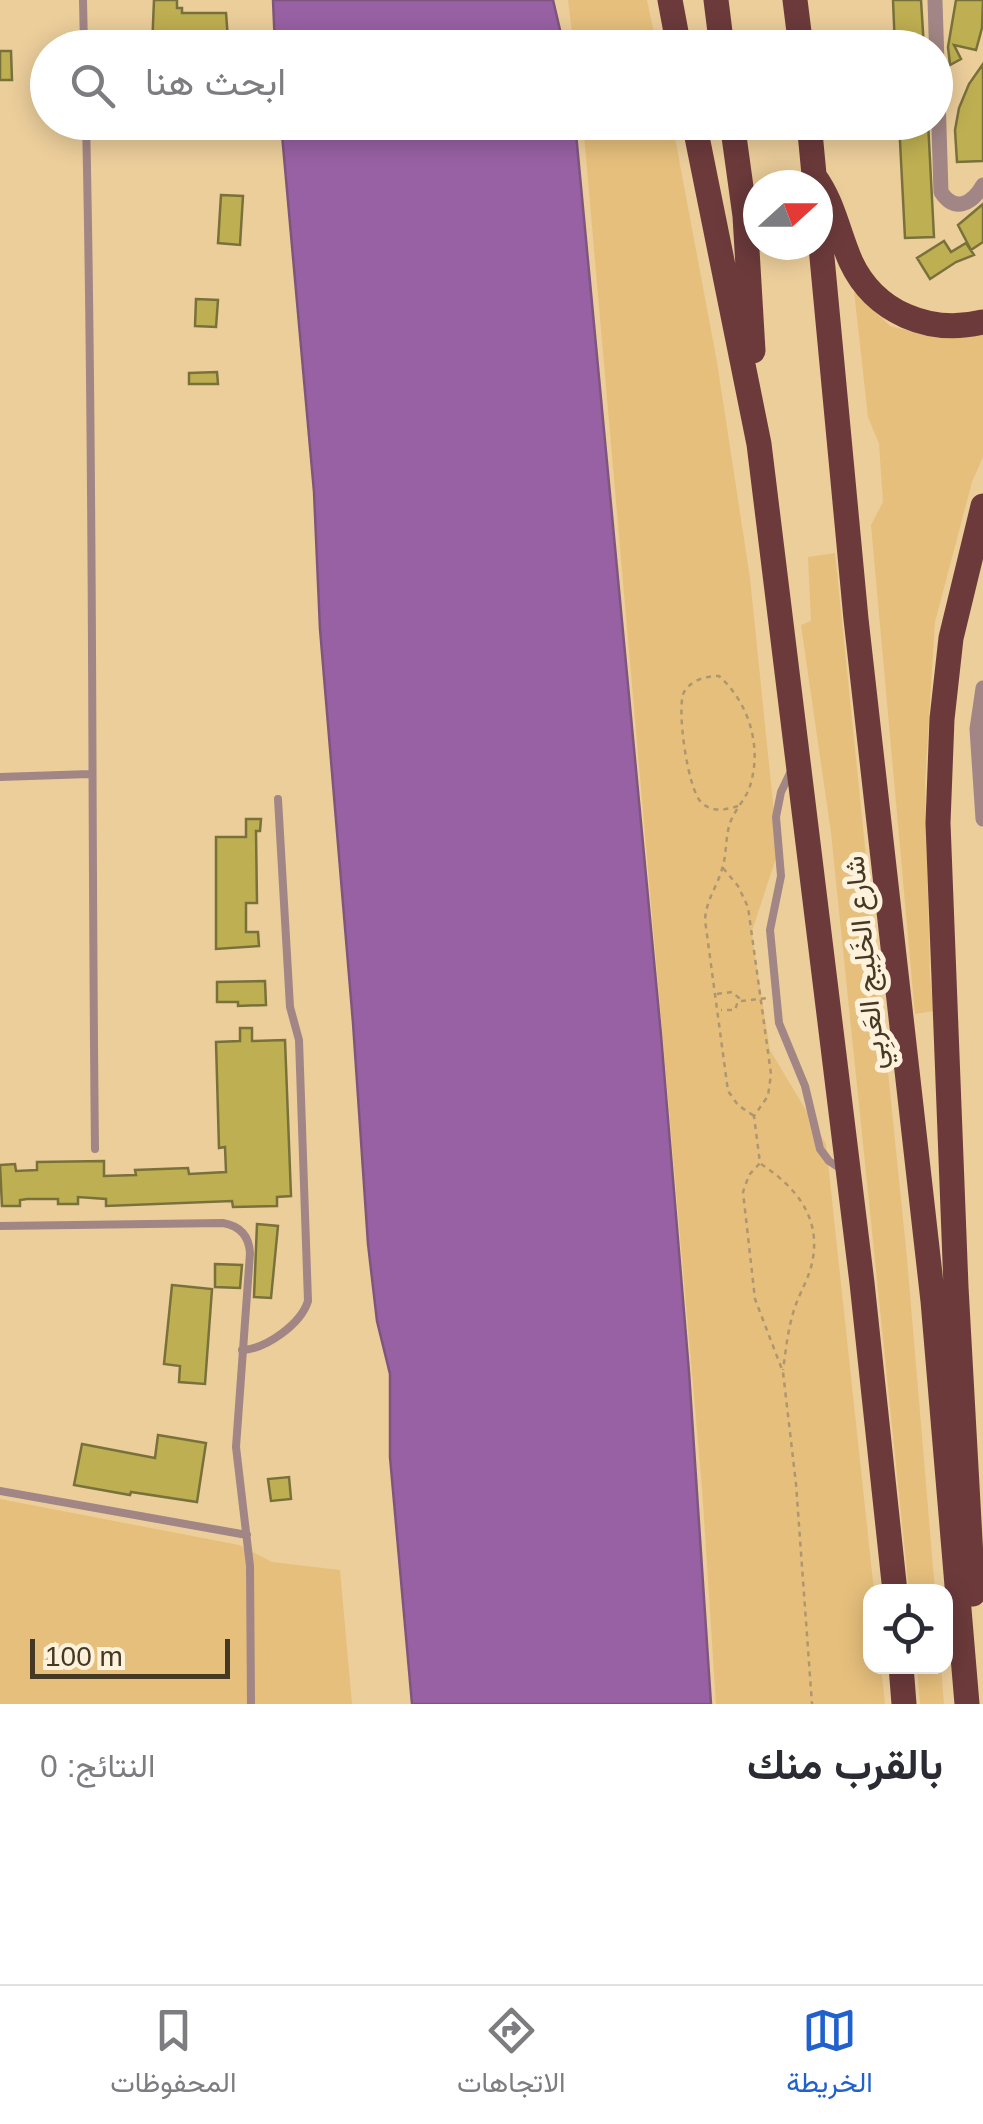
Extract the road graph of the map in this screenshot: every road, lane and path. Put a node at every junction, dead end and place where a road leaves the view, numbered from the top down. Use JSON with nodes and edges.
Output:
{"nodes":[{"id":1,"x":83,"y":0,"type":"edge"},
{"id":2,"x":670,"y":0,"type":"edge"},
{"id":3,"x":716,"y":0,"type":"edge"},
{"id":4,"x":796,"y":0,"type":"edge"},
{"id":5,"x":935,"y":0,"type":"edge"},
{"id":6,"x":84,"y":30,"type":"edge"},
{"id":7,"x":676,"y":30,"type":"edge"},
{"id":8,"x":720,"y":30,"type":"edge"},
{"id":9,"x":798,"y":30,"type":"edge"},
{"id":10,"x":936,"y":30,"type":"edge"},
{"id":11,"x":86,"y":140,"type":"edge"},
{"id":12,"x":698,"y":140,"type":"edge"},
{"id":13,"x":735,"y":140,"type":"edge"},
{"id":14,"x":810,"y":140,"type":"edge"},
{"id":15,"x":939,"y":140,"type":"edge"},
{"id":16,"x":814,"y":170,"type":"edge"},
{"id":17,"x":983,"y":185,"type":"edge"},
{"id":18,"x":833,"y":207,"type":"edge"},
{"id":19,"x":822,"y":260,"type":"edge"},
{"id":20,"x":983,"y":322,"type":"edge"},
{"id":21,"x":759,"y":444,"type":"junction"},
{"id":22,"x":979,"y":517,"type":"edge"},
{"id":23,"x":983,"y":688,"type":"edge"},
{"id":24,"x":980,"y":728,"type":"edge"},
{"id":25,"x":796,"y":761,"type":"junction"},
{"id":26,"x":90,"y":774,"type":"junction"},
{"id":27,"x":0,"y":777,"type":"edge"},
{"id":28,"x":278,"y":799,"type":"dead end"},
{"id":29,"x":738,"y":806,"type":"junction"},
{"id":30,"x":983,"y":820,"type":"edge"},
{"id":31,"x":723,"y":868,"type":"junction"},
{"id":32,"x":716,"y":994,"type":"junction"},
{"id":33,"x":777,"y":998,"type":"junction"},
{"id":34,"x":760,"y":999,"type":"junction"},
{"id":35,"x":740,"y":1002,"type":"junction"},
{"id":36,"x":718,"y":1010,"type":"junction"},
{"id":37,"x":754,"y":1116,"type":"junction"},
{"id":38,"x":95,"y":1150,"type":"dead end"},
{"id":39,"x":760,"y":1163,"type":"junction"},
{"id":40,"x":848,"y":1172,"type":"junction"},
{"id":41,"x":0,"y":1226,"type":"edge"},
{"id":42,"x":814,"y":1244,"type":"junction"},
{"id":43,"x":821,"y":1246,"type":"dead end"},
{"id":44,"x":242,"y":1350,"type":"junction"},
{"id":45,"x":782,"y":1372,"type":"junction"},
{"id":46,"x":0,"y":1492,"type":"edge"},
{"id":47,"x":248,"y":1536,"type":"junction"},
{"id":48,"x":894,"y":1584,"type":"edge"},
{"id":49,"x":902,"y":1674,"type":"edge"},
{"id":50,"x":251,"y":1704,"type":"edge"},
{"id":51,"x":812,"y":1704,"type":"edge"},
{"id":52,"x":904,"y":1704,"type":"edge"},
{"id":53,"x":970,"y":1704,"type":"edge"}],
"edges":[{"from":1,"to":6,"type":"lane"},
{"from":2,"to":7,"type":"highway"},
{"from":3,"to":8,"type":"highway"},
{"from":4,"to":9,"type":"highway"},
{"from":5,"to":10,"type":"street"},
{"from":11,"to":26,"type":"lane"},
{"from":12,"to":21,"type":"highway","name":"شارع الخَلِيج العَربِي"},
{"from":13,"to":21,"type":"highway"},
{"from":14,"to":16,"type":"highway"},
{"from":15,"to":17,"type":"street"},
{"from":18,"to":20,"type":"highway"},
{"from":19,"to":53,"type":"highway","name":"شارع الخَلِيج العَربِي"},
{"from":21,"to":25,"type":"highway","name":"شارع الخَلِيج العَربِي"},
{"from":22,"to":53,"type":"highway"},
{"from":23,"to":24,"type":"street"},
{"from":24,"to":30,"type":"street"},
{"from":25,"to":33,"type":"lane"},
{"from":25,"to":40,"type":"highway","name":"شارع الخَلِيج العَربِي"},
{"from":26,"to":27,"type":"lane"},
{"from":26,"to":38,"type":"lane"},
{"from":28,"to":44,"type":"lane"},
{"from":29,"to":29,"type":"path"},
{"from":29,"to":31,"type":"path"},
{"from":31,"to":32,"type":"path"},
{"from":31,"to":34,"type":"path"},
{"from":32,"to":35,"type":"path"},
{"from":32,"to":36,"type":"path"},
{"from":33,"to":34,"type":"path"},
{"from":33,"to":40,"type":"lane"},
{"from":34,"to":35,"type":"path"},
{"from":34,"to":37,"type":"path"},
{"from":35,"to":36,"type":"path"},
{"from":36,"to":37,"type":"path"},
{"from":37,"to":39,"type":"path"},
{"from":39,"to":42,"type":"path"},
{"from":39,"to":45,"type":"path"},
{"from":40,"to":48,"type":"highway","name":"شارع الخَلِيج العَربِي"},
{"from":41,"to":44,"type":"lane"},
{"from":42,"to":43,"type":"path"},
{"from":42,"to":45,"type":"path"},
{"from":44,"to":47,"type":"lane"},
{"from":45,"to":51,"type":"path"},
{"from":46,"to":47,"type":"lane"},
{"from":47,"to":50,"type":"lane"},
{"from":49,"to":52,"type":"highway"}]}
